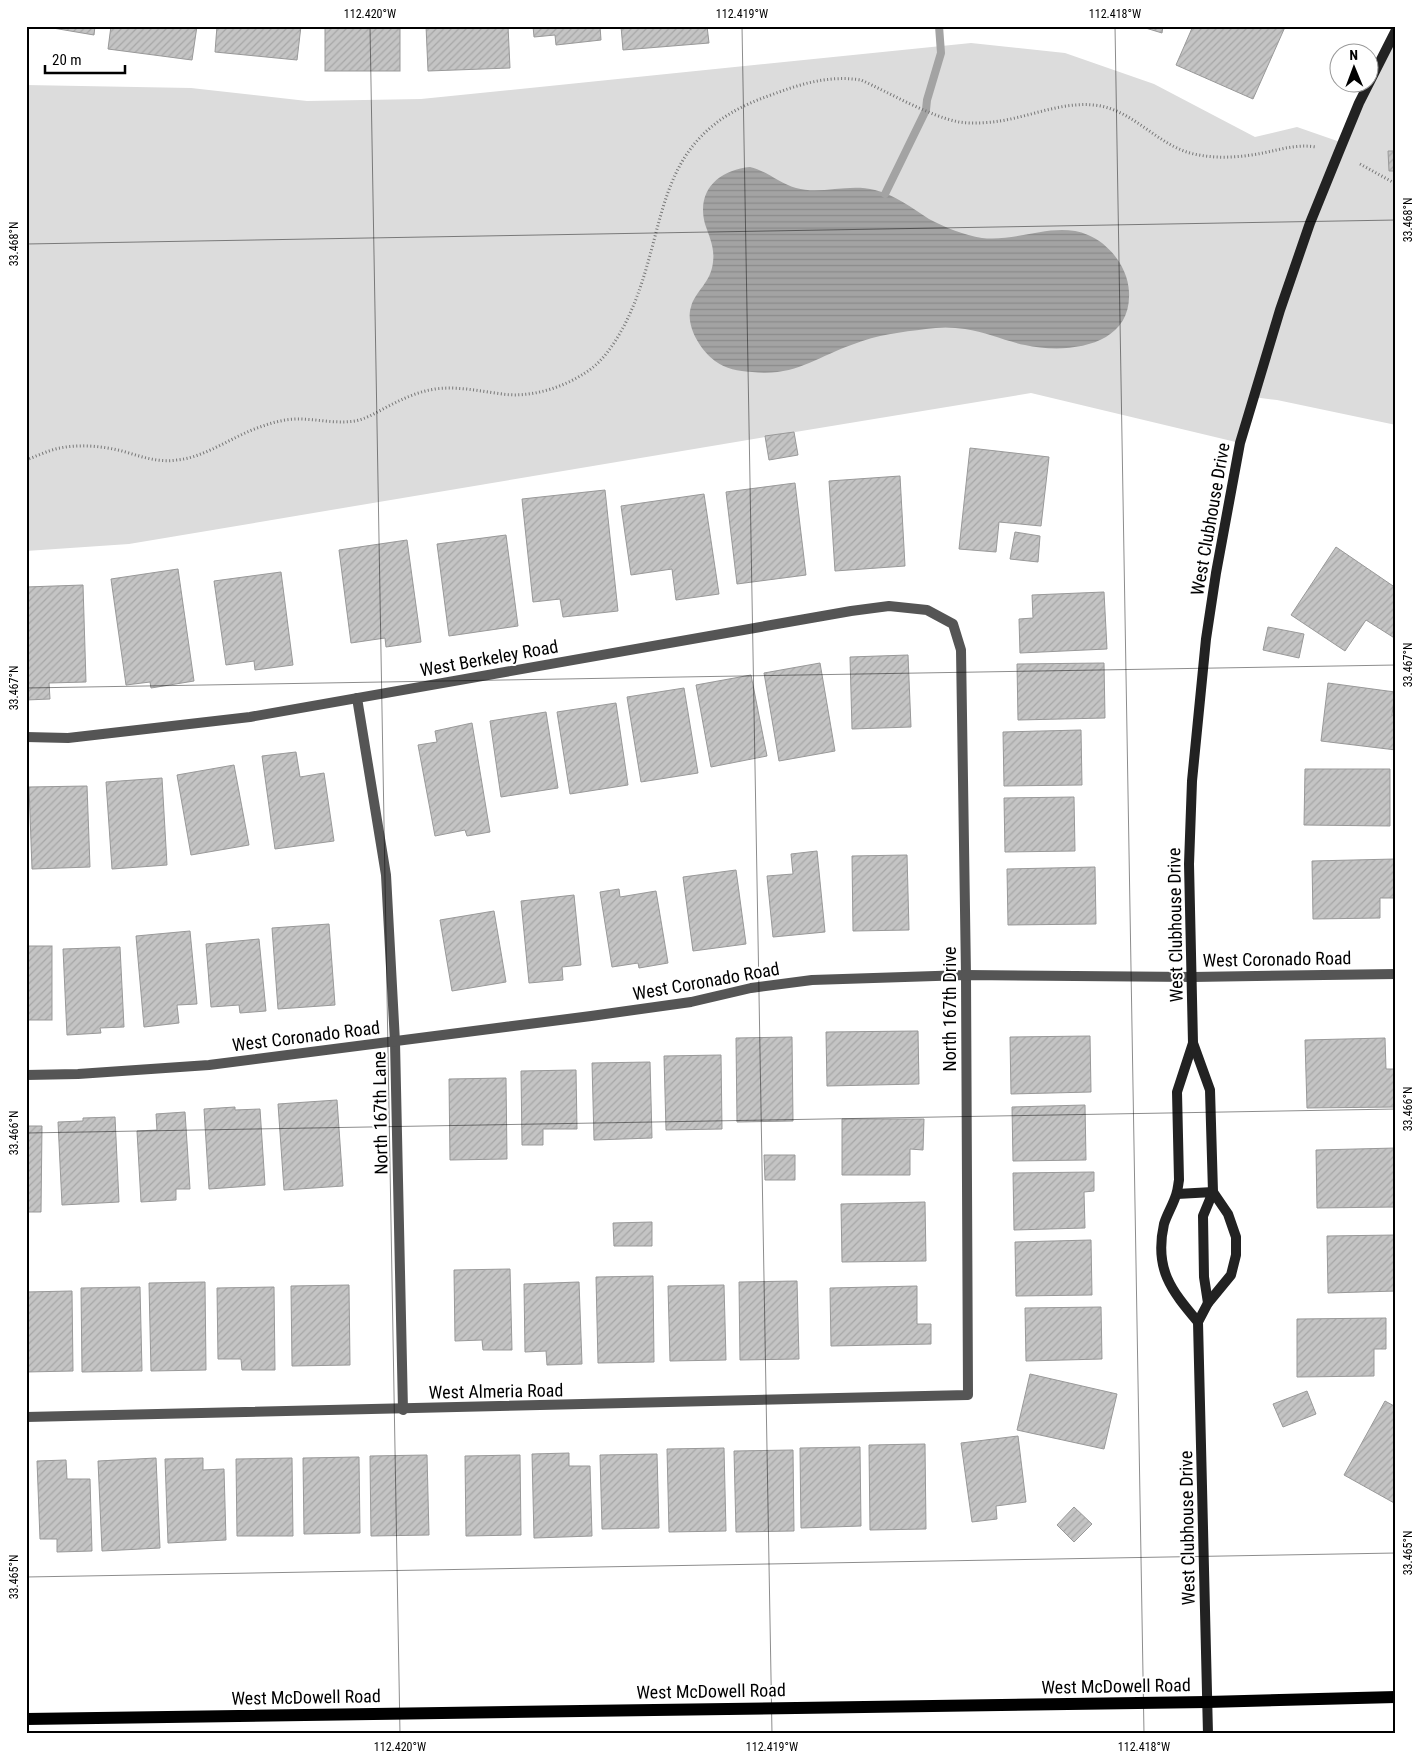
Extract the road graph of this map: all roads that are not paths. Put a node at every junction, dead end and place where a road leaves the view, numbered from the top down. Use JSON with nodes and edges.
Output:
{"nodes":[{"id":1,"x":1396,"y":30,"type":"edge"},
{"id":2,"x":953,"y":624,"type":"joint"},
{"id":3,"x":357,"y":698,"type":"junction"},
{"id":4,"x":26,"y":737,"type":"edge"},
{"id":5,"x":1396,"y":974,"type":"edge"},
{"id":6,"x":966,"y":976,"type":"junction"},
{"id":7,"x":1192,"y":977,"type":"junction"},
{"id":8,"x":395,"y":1042,"type":"junction"},
{"id":9,"x":1193,"y":1043,"type":"junction"},
{"id":10,"x":26,"y":1076,"type":"edge"},
{"id":11,"x":1213,"y":1192,"type":"junction"},
{"id":12,"x":1177,"y":1194,"type":"junction"},
{"id":13,"x":1208,"y":1303,"type":"junction"},
{"id":14,"x":1198,"y":1322,"type":"junction"},
{"id":15,"x":968,"y":1395,"type":"joint"},
{"id":16,"x":403,"y":1410,"type":"junction"},
{"id":17,"x":26,"y":1417,"type":"edge"},
{"id":18,"x":1396,"y":1697,"type":"edge"},
{"id":19,"x":1208,"y":1702,"type":"junction"},
{"id":20,"x":26,"y":1719,"type":"edge"},
{"id":21,"x":1208,"y":1734,"type":"edge"}],
"edges":[{"from":1,"to":7,"type":"street","name":"West Clubhouse Drive"},
{"from":2,"to":3,"type":"street","name":"West Berkeley Road"},
{"from":2,"to":6,"type":"street","name":"North 167th Drive"},
{"from":3,"to":4,"type":"street","name":"West Berkeley Road"},
{"from":3,"to":8,"type":"street","name":"North 167th Lane"},
{"from":5,"to":7,"type":"street","name":"West Coronado Road"},
{"from":6,"to":7,"type":"street","name":"West Coronado Road"},
{"from":6,"to":8,"type":"street","name":"West Coronado Road"},
{"from":6,"to":15,"type":"street","name":"North 167th Drive"},
{"from":7,"to":9,"type":"street","name":"West Clubhouse Drive"},
{"from":8,"to":10,"type":"street","name":"West Coronado Road"},
{"from":8,"to":16,"type":"street","name":"North 167th Lane"},
{"from":9,"to":11,"type":"street","name":"West Clubhouse Drive"},
{"from":9,"to":12,"type":"street","name":"West Clubhouse Drive"},
{"from":11,"to":12,"type":"street"},
{"from":11,"to":13,"type":"street","name":"West Clubhouse Drive"},
{"from":11,"to":13,"type":"street","name":"West Clubhouse Drive"},
{"from":12,"to":14,"type":"street","name":"West Clubhouse Drive"},
{"from":13,"to":14,"type":"street","name":"West Clubhouse Drive"},
{"from":14,"to":19,"type":"street","name":"West Clubhouse Drive"},
{"from":15,"to":16,"type":"street","name":"West Almeria Road"},
{"from":16,"to":17,"type":"street","name":"West Almeria Road"},
{"from":18,"to":19,"type":"main road","name":"West McDowell Road"},
{"from":19,"to":20,"type":"main road","name":"West McDowell Road"},
{"from":19,"to":21,"type":"street","name":"West Clubhouse Drive"}]}
